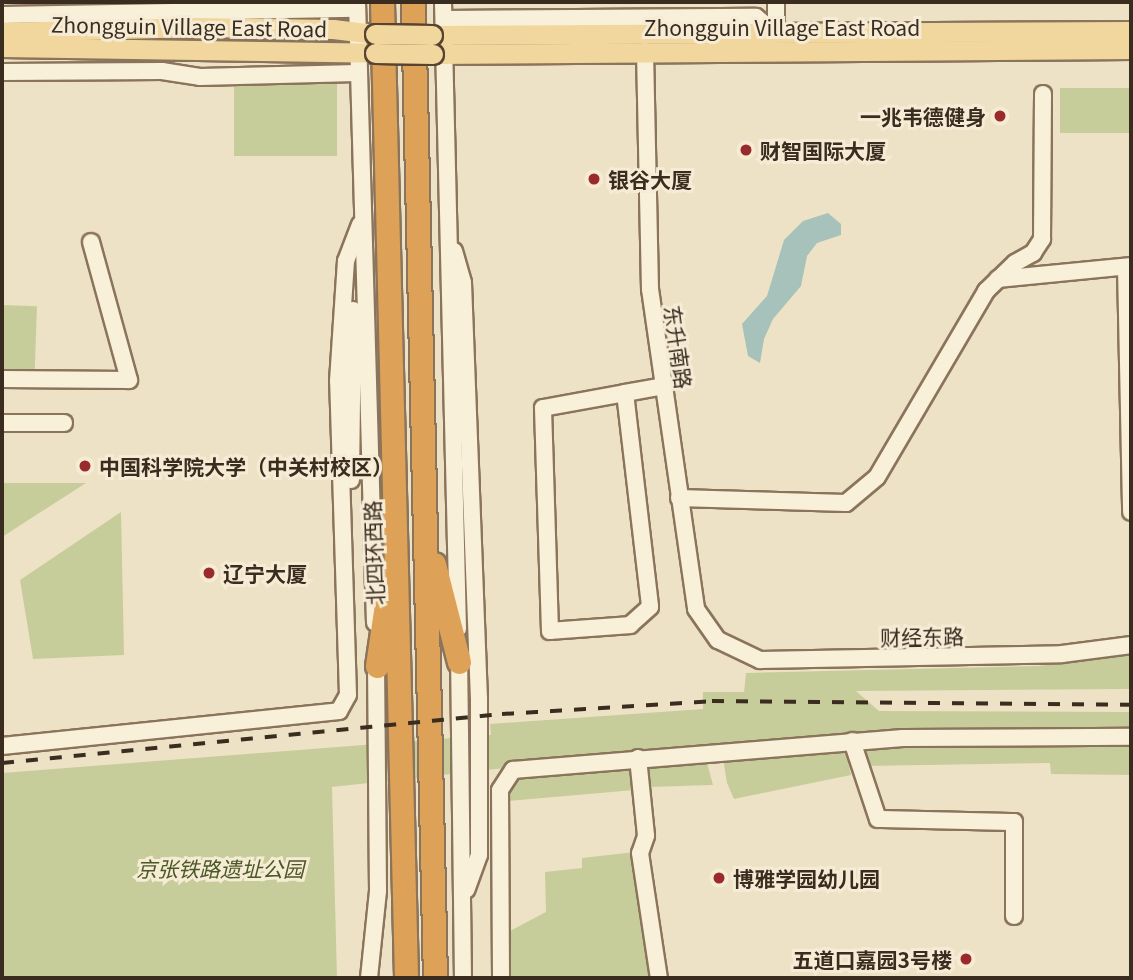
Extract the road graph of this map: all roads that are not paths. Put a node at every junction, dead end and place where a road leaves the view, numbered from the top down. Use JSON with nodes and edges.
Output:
{"nodes":[{"id":1,"x":258,"y":2,"type":"edge"},
{"id":2,"x":290,"y":2,"type":"edge"},
{"id":3,"x":382,"y":2,"type":"edge"},
{"id":4,"x":413,"y":2,"type":"edge"},
{"id":5,"x":443,"y":2,"type":"edge"},
{"id":6,"x":776,"y":2,"type":"edge"},
{"id":7,"x":357,"y":5,"type":"edge"},
{"id":8,"x":137,"y":8,"type":"edge"},
{"id":9,"x":2,"y":15,"type":"edge"},
{"id":10,"x":1131,"y":31,"type":"edge"},
{"id":11,"x":2,"y":32,"type":"edge"},
{"id":12,"x":776,"y":34,"type":"junction"},
{"id":13,"x":439,"y":40,"type":"junction"},
{"id":14,"x":366,"y":43,"type":"junction"},
{"id":15,"x":2,"y":47,"type":"edge"},
{"id":16,"x":1131,"y":49,"type":"edge"},
{"id":17,"x":645,"y":51,"type":"junction"},
{"id":18,"x":2,"y":72,"type":"edge"},
{"id":19,"x":357,"y":73,"type":"junction"},
{"id":20,"x":1043,"y":94,"type":"dead end"},
{"id":21,"x":362,"y":220,"type":"junction"},
{"id":22,"x":447,"y":228,"type":"junction"},
{"id":23,"x":91,"y":242,"type":"dead end"},
{"id":24,"x":1129,"y":266,"type":"edge"},
{"id":25,"x":364,"y":271,"type":"junction"},
{"id":26,"x":998,"y":279,"type":"junction"},
{"id":27,"x":2,"y":379,"type":"edge"},
{"id":28,"x":663,"y":386,"type":"junction"},
{"id":29,"x":625,"y":393,"type":"junction"},
{"id":30,"x":64,"y":423,"type":"dead end"},
{"id":31,"x":2,"y":424,"type":"edge"},
{"id":32,"x":679,"y":498,"type":"junction"},
{"id":33,"x":1131,"y":512,"type":"edge"},
{"id":34,"x":423,"y":522,"type":"junction"},
{"id":35,"x":395,"y":538,"type":"junction"},
{"id":36,"x":347,"y":614,"type":"junction"},
{"id":37,"x":718,"y":640,"type":"joint"},
{"id":38,"x":1131,"y":645,"type":"edge"},
{"id":39,"x":459,"y":662,"type":"junction"},
{"id":40,"x":377,"y":666,"type":"junction"},
{"id":41,"x":1131,"y":737,"type":"edge"},
{"id":42,"x":852,"y":741,"type":"junction"},
{"id":43,"x":2,"y":746,"type":"edge"},
{"id":44,"x":638,"y":758,"type":"junction"},
{"id":45,"x":462,"y":902,"type":"junction"},
{"id":46,"x":1014,"y":916,"type":"dead end"},
{"id":47,"x":369,"y":978,"type":"edge"},
{"id":48,"x":406,"y":978,"type":"edge"},
{"id":49,"x":435,"y":978,"type":"edge"},
{"id":50,"x":463,"y":978,"type":"edge"},
{"id":51,"x":501,"y":978,"type":"edge"},
{"id":52,"x":659,"y":978,"type":"edge"}],
"edges":[{"from":1,"to":2,"type":"street"},
{"from":3,"to":35,"type":"highway","name":"北四环西路"},
{"from":4,"to":34,"type":"highway"},
{"from":5,"to":13,"type":"street"},
{"from":6,"to":12,"type":"street"},
{"from":7,"to":8,"type":"street"},
{"from":7,"to":14,"type":"street","name":"北四环西路"},
{"from":8,"to":9,"type":"street"},
{"from":10,"to":12,"type":"main road","name":"Zhongguin Village East Road"},
{"from":11,"to":14,"type":"main road","name":"Zhongguin Village East Road"},
{"from":12,"to":13,"type":"main road","name":"Zhongguin Village East Road"},
{"from":13,"to":14,"type":"main road","bridge":true},
{"from":13,"to":17,"type":"main road","name":"Zhongguin Village East Road"},
{"from":13,"to":22,"type":"street"},
{"from":14,"to":15,"type":"main road","name":"Zhongguin Village East Road"},
{"from":14,"to":19,"type":"street","name":"北四环西路"},
{"from":16,"to":17,"type":"main road","name":"Zhongguin Village East Road"},
{"from":17,"to":28,"type":"street","name":"东升南路"},
{"from":18,"to":19,"type":"street"},
{"from":19,"to":21,"type":"street","name":"北四环西路"},
{"from":20,"to":26,"type":"street"},
{"from":21,"to":25,"type":"street","name":"北四环西路"},
{"from":21,"to":36,"type":"street"},
{"from":22,"to":39,"type":"street"},
{"from":22,"to":45,"type":"street"},
{"from":23,"to":27,"type":"street"},
{"from":24,"to":26,"type":"street"},
{"from":24,"to":33,"type":"street"},
{"from":25,"to":36,"type":"street"},
{"from":25,"to":40,"type":"street","name":"北四环西路"},
{"from":26,"to":32,"type":"street"},
{"from":28,"to":29,"type":"street"},
{"from":28,"to":32,"type":"street","name":"东升南路"},
{"from":29,"to":29,"type":"street"},
{"from":30,"to":31,"type":"street"},
{"from":32,"to":37,"type":"street","name":"东升南路"},
{"from":34,"to":39,"type":"highway"},
{"from":34,"to":49,"type":"highway"},
{"from":35,"to":40,"type":"highway"},
{"from":35,"to":48,"type":"highway","name":"北四环西路"},
{"from":36,"to":43,"type":"street"},
{"from":37,"to":38,"type":"street","name":"财经东路"},
{"from":39,"to":45,"type":"street"},
{"from":40,"to":47,"type":"street","name":"北四环西路"},
{"from":41,"to":42,"type":"street"},
{"from":42,"to":44,"type":"street"},
{"from":42,"to":46,"type":"street"},
{"from":44,"to":51,"type":"street"},
{"from":44,"to":52,"type":"street"},
{"from":45,"to":50,"type":"street"}]}
